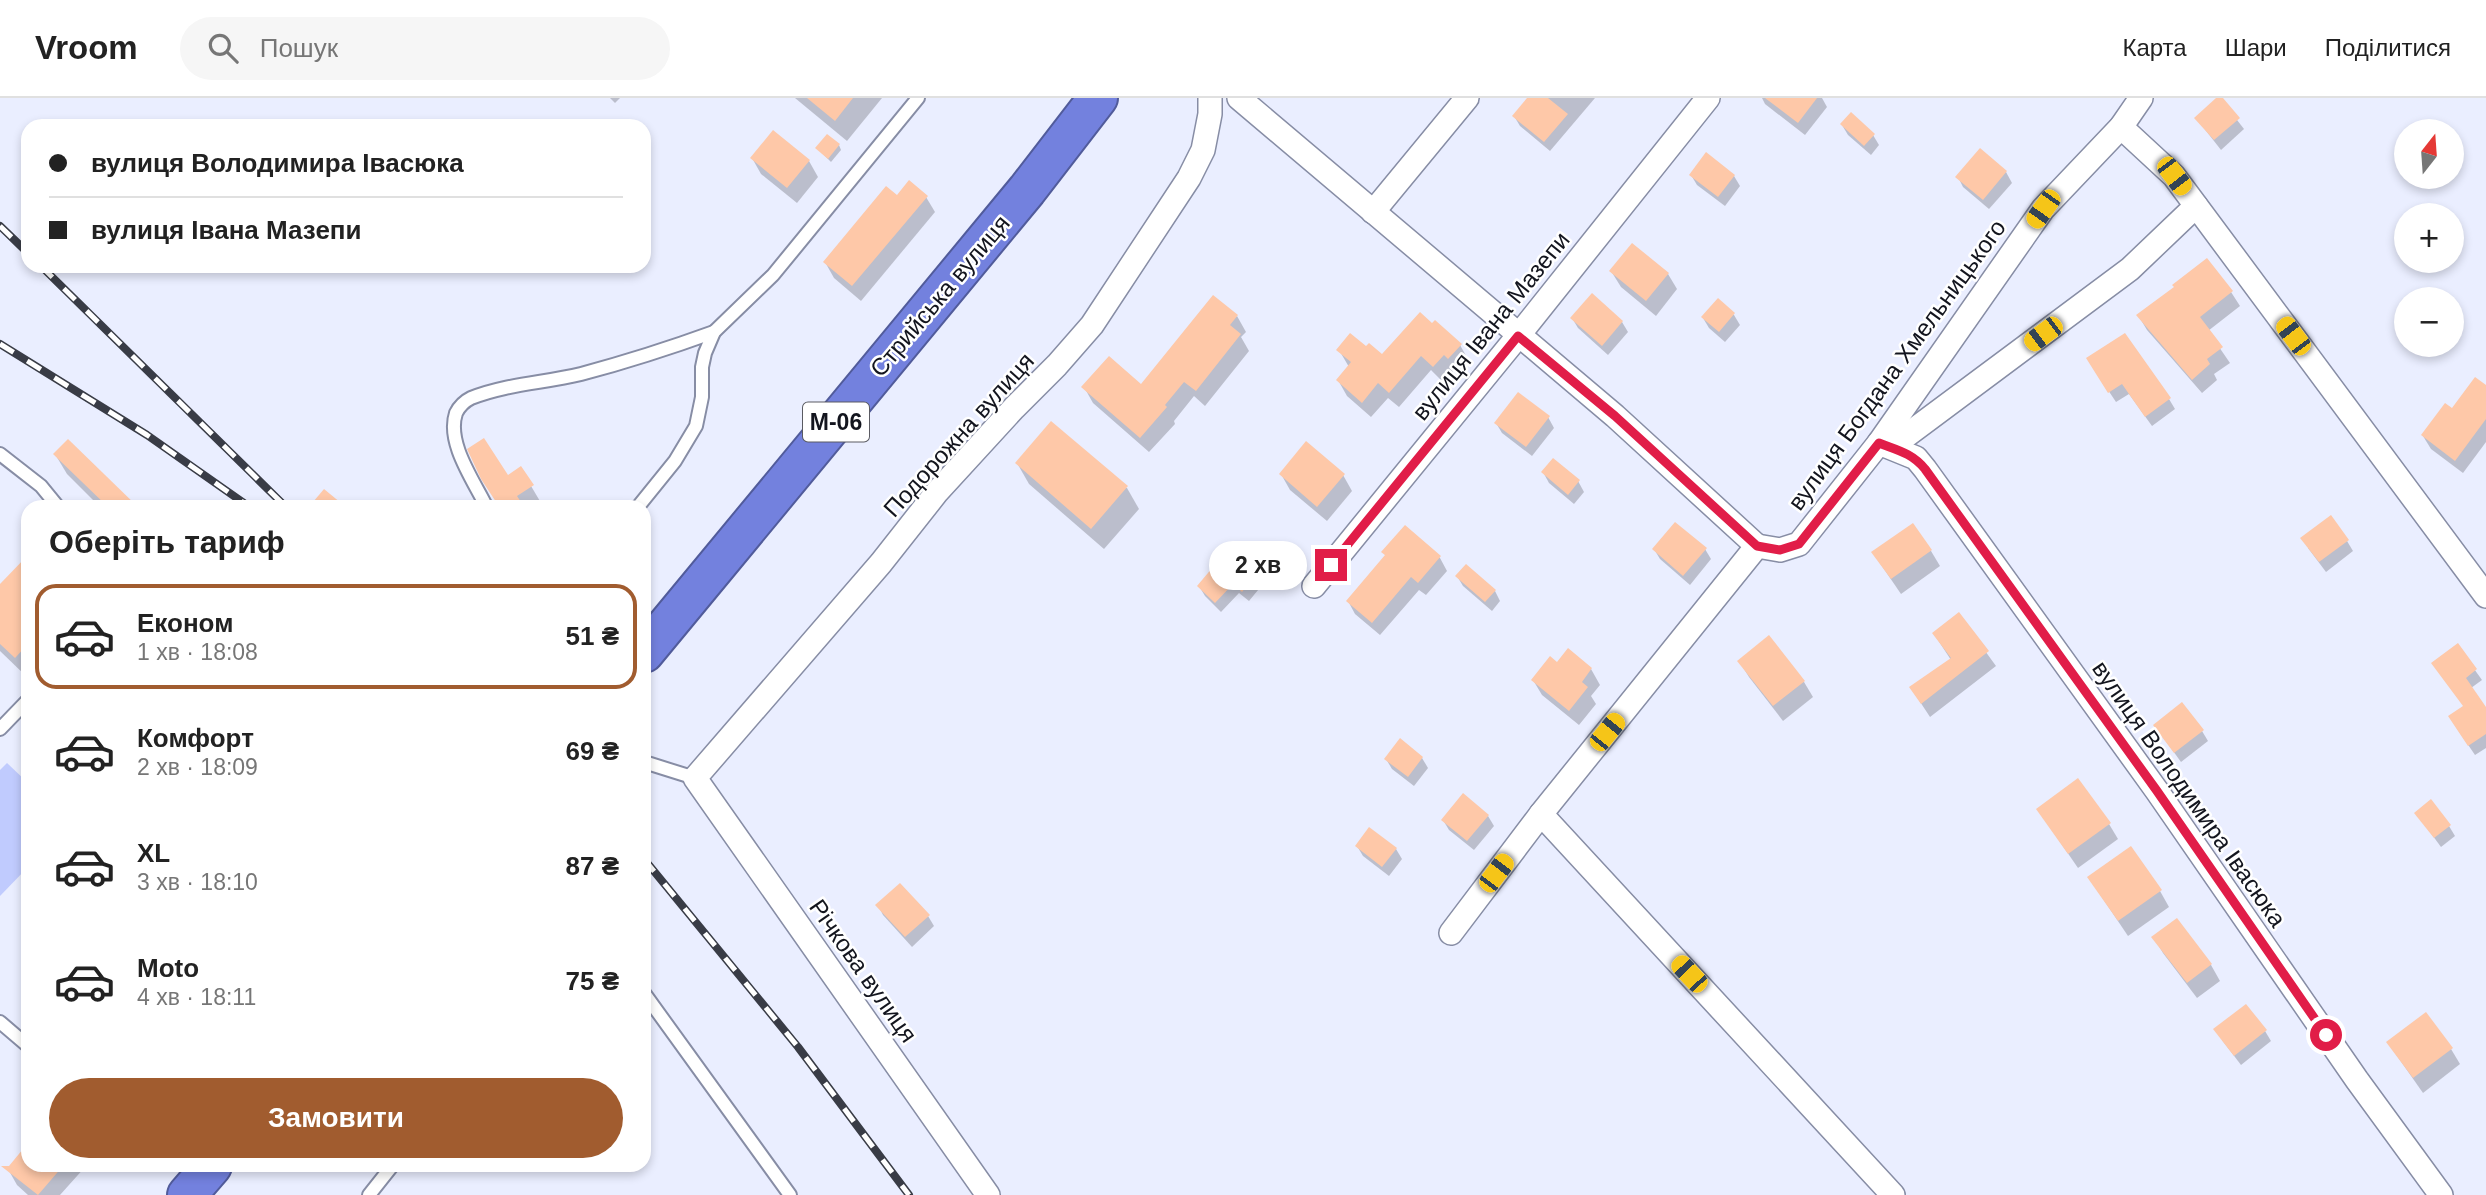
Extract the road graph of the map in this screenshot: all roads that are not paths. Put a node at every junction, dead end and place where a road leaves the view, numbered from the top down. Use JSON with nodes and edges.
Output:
{"nodes":[{"id":1,"x":918,"y":98,"type":"edge"},
{"id":2,"x":1098,"y":98,"type":"edge"},
{"id":3,"x":1210,"y":98,"type":"edge"},
{"id":4,"x":1240,"y":98,"type":"edge"},
{"id":5,"x":1467,"y":98,"type":"edge"},
{"id":6,"x":1708,"y":98,"type":"edge"},
{"id":7,"x":2141,"y":98,"type":"edge"},
{"id":8,"x":2121,"y":127,"type":"junction"},
{"id":9,"x":2196,"y":206,"type":"junction"},
{"id":10,"x":1373,"y":212,"type":"junction"},
{"id":11,"x":714,"y":332,"type":"junction"},
{"id":12,"x":1518,"y":336,"type":"junction"},
{"id":13,"x":1885,"y":445,"type":"junction"},
{"id":14,"x":0,"y":454,"type":"edge"},
{"id":15,"x":52,"y":500,"type":"edge"},
{"id":16,"x":483,"y":500,"type":"edge"},
{"id":17,"x":643,"y":500,"type":"edge"},
{"id":18,"x":1757,"y":546,"type":"junction"},
{"id":19,"x":1314,"y":586,"type":"dead end"},
{"id":20,"x":2486,"y":596,"type":"edge"},
{"id":21,"x":651,"y":645,"type":"edge"},
{"id":22,"x":21,"y":707,"type":"edge"},
{"id":23,"x":0,"y":729,"type":"edge"},
{"id":24,"x":651,"y":764,"type":"edge"},
{"id":25,"x":695,"y":778,"type":"junction"},
{"id":26,"x":1541,"y":814,"type":"junction"},
{"id":27,"x":1451,"y":933,"type":"dead end"},
{"id":28,"x":651,"y":1003,"type":"edge"},
{"id":29,"x":0,"y":1022,"type":"edge"},
{"id":30,"x":21,"y":1040,"type":"edge"},
{"id":31,"x":207,"y":1172,"type":"edge"},
{"id":32,"x":387,"y":1172,"type":"edge"},
{"id":33,"x":187,"y":1195,"type":"edge"},
{"id":34,"x":369,"y":1195,"type":"edge"},
{"id":35,"x":790,"y":1195,"type":"edge"},
{"id":36,"x":988,"y":1195,"type":"edge"},
{"id":37,"x":1893,"y":1195,"type":"edge"},
{"id":38,"x":2441,"y":1195,"type":"edge"}],
"edges":[{"from":1,"to":11,"type":"lane"},
{"from":2,"to":21,"type":"highway","name":"Стрийська вулиця","number":"М-06"},
{"from":3,"to":25,"type":"street","name":"Подорожна вулиця"},
{"from":4,"to":10,"type":"street"},
{"from":5,"to":10,"type":"street"},
{"from":6,"to":12,"type":"street","name":"вулиця Івана Мазепи"},
{"from":7,"to":8,"type":"street","name":"вулиця Богдана Хмельницького"},
{"from":8,"to":9,"type":"street"},
{"from":8,"to":13,"type":"street","name":"вулиця Богдана Хмельницького"},
{"from":9,"to":13,"type":"street"},
{"from":9,"to":20,"type":"street"},
{"from":10,"to":12,"type":"street"},
{"from":11,"to":16,"type":"lane"},
{"from":11,"to":17,"type":"lane"},
{"from":12,"to":18,"type":"street"},
{"from":12,"to":19,"type":"street","name":"вулиця Івана Мазепи"},
{"from":13,"to":18,"type":"street","name":"вулиця Богдана Хмельницького"},
{"from":13,"to":38,"type":"street","name":"вулиця Володимира Івасюка"},
{"from":14,"to":15,"type":"lane"},
{"from":18,"to":26,"type":"street"},
{"from":22,"to":23,"type":"lane"},
{"from":24,"to":25,"type":"lane"},
{"from":25,"to":36,"type":"street","name":"Річкова вулиця"},
{"from":26,"to":27,"type":"street"},
{"from":26,"to":37,"type":"street"},
{"from":28,"to":35,"type":"lane"},
{"from":29,"to":30,"type":"lane"},
{"from":31,"to":33,"type":"highway"},
{"from":32,"to":34,"type":"lane"}]}
